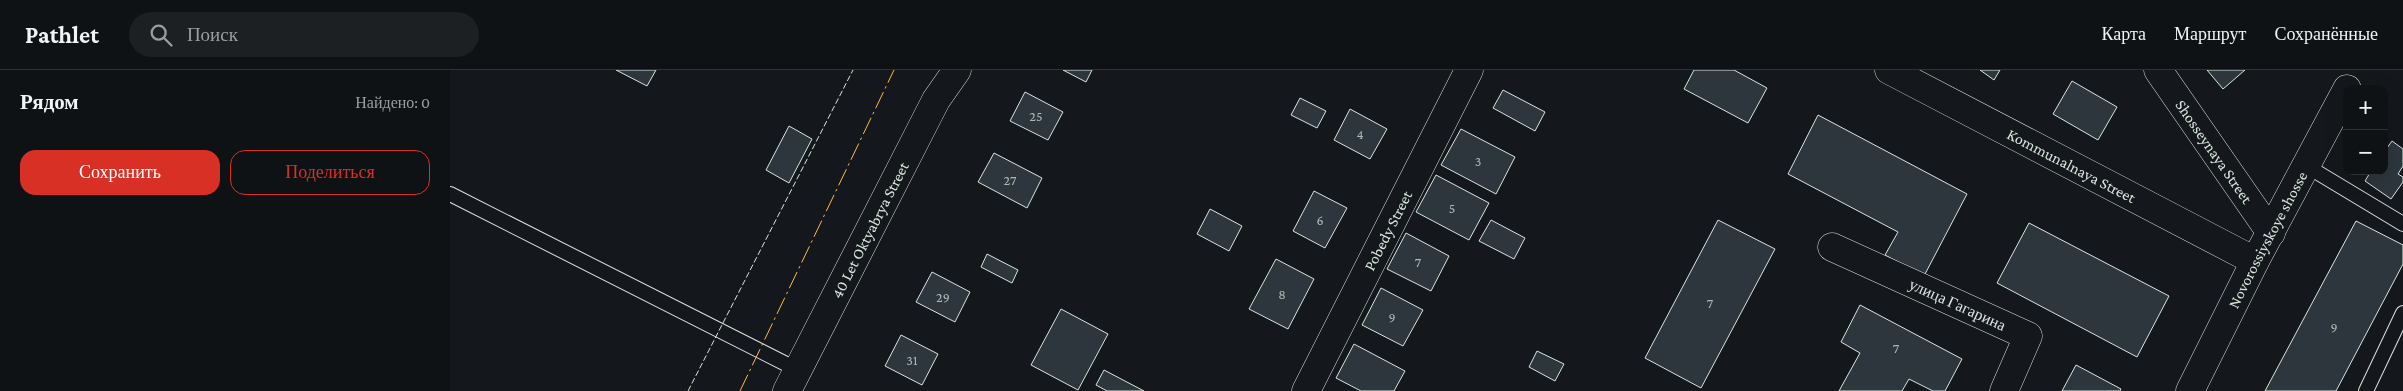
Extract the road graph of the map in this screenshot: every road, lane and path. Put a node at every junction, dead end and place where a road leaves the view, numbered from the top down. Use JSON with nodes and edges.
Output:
{"nodes":[{"id":1,"x":957,"y":70,"type":"edge"},
{"id":2,"x":1469,"y":70,"type":"edge"},
{"id":3,"x":1889,"y":70,"type":"edge"},
{"id":4,"x":2158,"y":70,"type":"edge"},
{"id":5,"x":2357,"y":70,"type":"edge"},
{"id":6,"x":2349,"y":85,"type":"edge"},
{"id":7,"x":2343,"y":96,"type":"edge"},
{"id":8,"x":2305,"y":165,"type":"junction"},
{"id":9,"x":450,"y":194,"type":"edge"},
{"id":10,"x":2403,"y":224,"type":"edge"},
{"id":11,"x":2271,"y":233,"type":"junction"},
{"id":12,"x":1832,"y":247,"type":"dead end"},
{"id":13,"x":2255,"y":261,"type":"junction"},
{"id":14,"x":2403,"y":313,"type":"edge"},
{"id":15,"x":792,"y":380,"type":"edge"},
{"id":16,"x":1306,"y":391,"type":"edge"},
{"id":17,"x":2004,"y":391,"type":"edge"},
{"id":18,"x":2190,"y":391,"type":"edge"},
{"id":19,"x":2366,"y":391,"type":"edge"}],
"edges":[{"from":1,"to":15,"type":"street","name":"40 Let Oktyabrya Street"},
{"from":2,"to":16,"type":"street","name":"Pobedy Street"},
{"from":3,"to":13,"type":"street","name":"Kommunalnaya Street"},
{"from":4,"to":11,"type":"street","name":"Shosseynaya Street"},
{"from":5,"to":6,"type":"street","name":"Novorossiyskoye shosse"},
{"from":7,"to":8,"type":"street","name":"Novorossiyskoye shosse"},
{"from":8,"to":10,"type":"lane"},
{"from":8,"to":11,"type":"street","name":"Novorossiyskoye shosse"},
{"from":9,"to":15,"type":"lane"},
{"from":11,"to":13,"type":"street","name":"Novorossiyskoye shosse"},
{"from":12,"to":17,"type":"street","name":"улица Гагарина"},
{"from":13,"to":18,"type":"street","name":"Novorossiyskoye shosse"},
{"from":14,"to":19,"type":"lane"}]}
